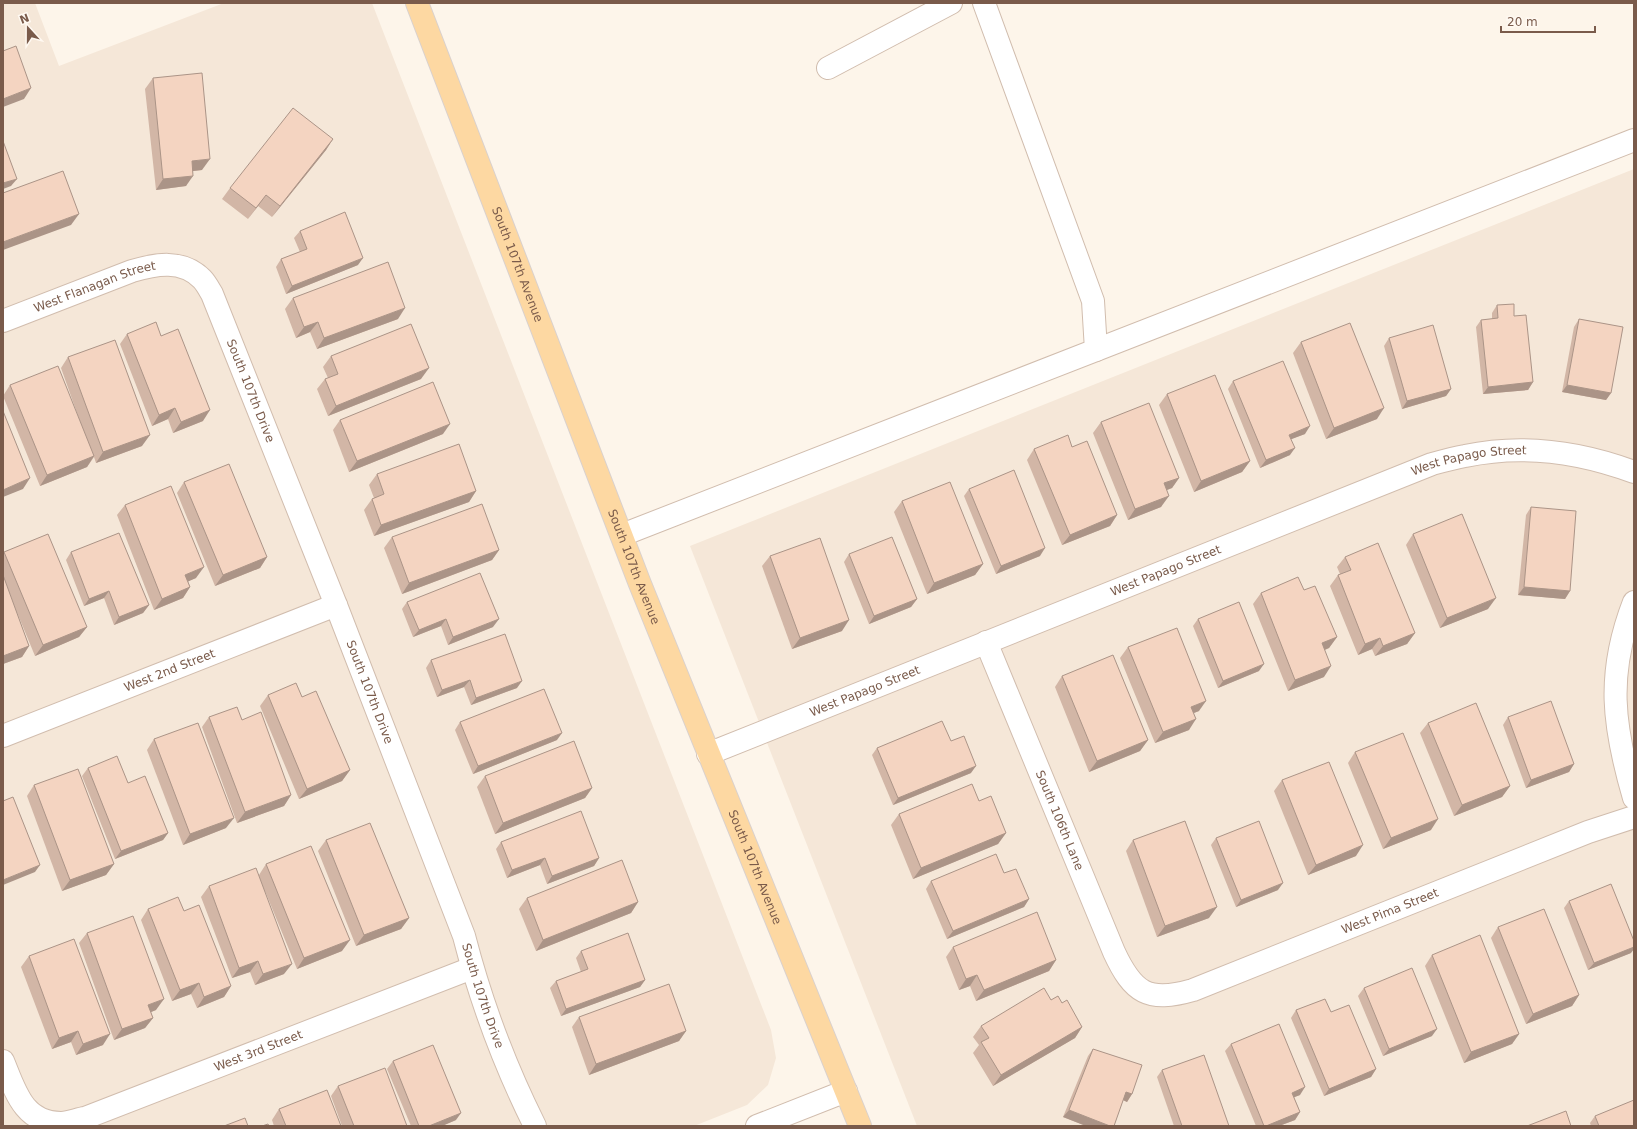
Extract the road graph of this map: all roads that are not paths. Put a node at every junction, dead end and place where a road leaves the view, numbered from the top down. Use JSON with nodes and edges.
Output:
{"nodes":[{"id":1,"x":417,"y":3,"type":"edge"},
{"id":2,"x":951,"y":3,"type":"edge"},
{"id":3,"x":984,"y":3,"type":"edge"},
{"id":4,"x":828,"y":68,"type":"dead end"},
{"id":5,"x":1634,"y":140,"type":"edge"},
{"id":6,"x":188,"y":268,"type":"joint"},
{"id":7,"x":3,"y":321,"type":"edge"},
{"id":8,"x":1096,"y":350,"type":"junction"},
{"id":9,"x":1634,"y":472,"type":"edge"},
{"id":10,"x":622,"y":535,"type":"junction"},
{"id":11,"x":1634,"y":602,"type":"edge"},
{"id":12,"x":336,"y":605,"type":"junction"},
{"id":13,"x":986,"y":642,"type":"junction"},
{"id":14,"x":3,"y":736,"type":"edge"},
{"id":15,"x":708,"y":754,"type":"junction"},
{"id":16,"x":1634,"y":798,"type":"edge"},
{"id":17,"x":1634,"y":817,"type":"edge"},
{"id":18,"x":472,"y":968,"type":"junction"},
{"id":19,"x":1144,"y":992,"type":"joint"},
{"id":20,"x":3,"y":1061,"type":"edge"},
{"id":21,"x":846,"y":1091,"type":"junction"},
{"id":22,"x":535,"y":1126,"type":"edge"},
{"id":23,"x":757,"y":1126,"type":"edge"},
{"id":24,"x":860,"y":1126,"type":"edge"}],
"edges":[{"from":1,"to":10,"type":"main road","name":"South 107th Avenue"},
{"from":2,"to":4,"type":"street"},
{"from":3,"to":8,"type":"street"},
{"from":5,"to":8,"type":"street"},
{"from":6,"to":7,"type":"street","name":"West Flanagan Street"},
{"from":6,"to":12,"type":"street","name":"South 107th Drive"},
{"from":8,"to":10,"type":"street"},
{"from":9,"to":13,"type":"street","name":"West Papago Street"},
{"from":10,"to":15,"type":"main road","name":"South 107th Avenue"},
{"from":11,"to":16,"type":"street"},
{"from":12,"to":14,"type":"street","name":"West 2nd Street"},
{"from":12,"to":18,"type":"street","name":"South 107th Drive"},
{"from":13,"to":15,"type":"street","name":"West Papago Street"},
{"from":13,"to":19,"type":"street","name":"South 106th Lane"},
{"from":15,"to":21,"type":"main road","name":"South 107th Avenue"},
{"from":17,"to":19,"type":"street","name":"West Pima Street"},
{"from":18,"to":20,"type":"street","name":"West 3rd Street"},
{"from":18,"to":22,"type":"street","name":"South 107th Drive"},
{"from":21,"to":23,"type":"street"},
{"from":21,"to":24,"type":"main road","name":"South 107th Avenue"}]}
